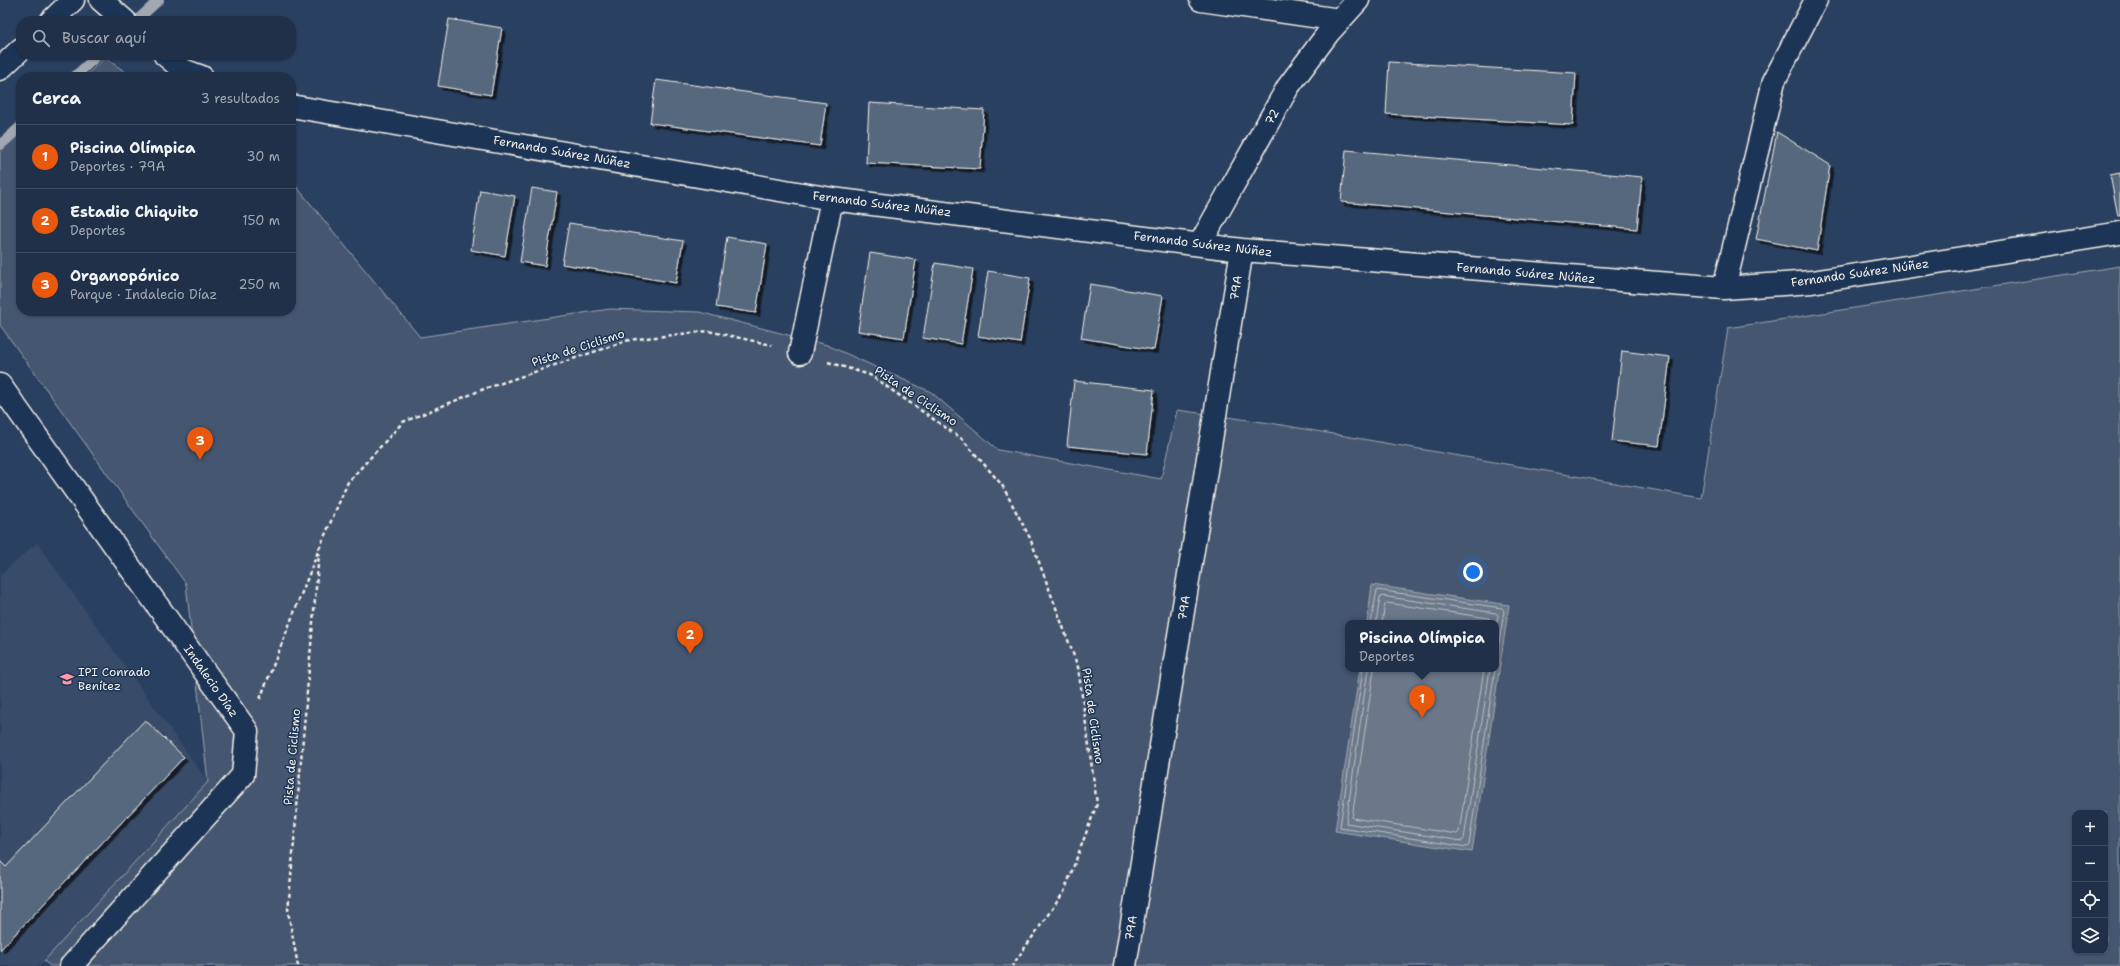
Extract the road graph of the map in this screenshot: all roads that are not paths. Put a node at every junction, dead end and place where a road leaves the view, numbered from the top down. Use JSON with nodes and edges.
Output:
{"nodes":[{"id":1,"x":73,"y":0,"type":"edge"},
{"id":2,"x":101,"y":0,"type":"edge"},
{"id":3,"x":1201,"y":0,"type":"edge"},
{"id":4,"x":1358,"y":0,"type":"edge"},
{"id":5,"x":1816,"y":0,"type":"edge"},
{"id":6,"x":56,"y":16,"type":"edge"},
{"id":7,"x":120,"y":16,"type":"edge"},
{"id":8,"x":1340,"y":20,"type":"junction"},
{"id":9,"x":16,"y":54,"type":"edge"},
{"id":10,"x":171,"y":60,"type":"edge"},
{"id":11,"x":0,"y":69,"type":"edge"},
{"id":12,"x":188,"y":72,"type":"edge"},
{"id":13,"x":296,"y":107,"type":"edge"},
{"id":14,"x":832,"y":199,"type":"junction"},
{"id":15,"x":2120,"y":233,"type":"edge"},
{"id":16,"x":1200,"y":244,"type":"junction"},
{"id":17,"x":1242,"y":250,"type":"junction"},
{"id":18,"x":1724,"y":288,"type":"junction"},
{"id":19,"x":800,"y":353,"type":"road end"},
{"id":20,"x":0,"y":385,"type":"edge"},
{"id":21,"x":71,"y":966,"type":"edge"},
{"id":22,"x":1125,"y":966,"type":"edge"}],
"edges":[{"from":1,"to":6,"type":"street"},
{"from":2,"to":7,"type":"street"},
{"from":3,"to":8,"type":"street"},
{"from":4,"to":8,"type":"street","name":"72"},
{"from":5,"to":18,"type":"street"},
{"from":8,"to":16,"type":"street","name":"72"},
{"from":9,"to":11,"type":"street"},
{"from":10,"to":12,"type":"street"},
{"from":13,"to":14,"type":"street","name":"Fernando Suárez Núñez"},
{"from":14,"to":16,"type":"street","name":"Fernando Suárez Núñez"},
{"from":14,"to":19,"type":"street"},
{"from":15,"to":18,"type":"street","name":"Fernando Suárez Núñez"},
{"from":16,"to":17,"type":"street","name":"Fernando Suárez Núñez"},
{"from":17,"to":18,"type":"street","name":"Fernando Suárez Núñez"},
{"from":17,"to":22,"type":"street","name":"79A"},
{"from":20,"to":21,"type":"street","name":"Indalecio Díaz"}]}
